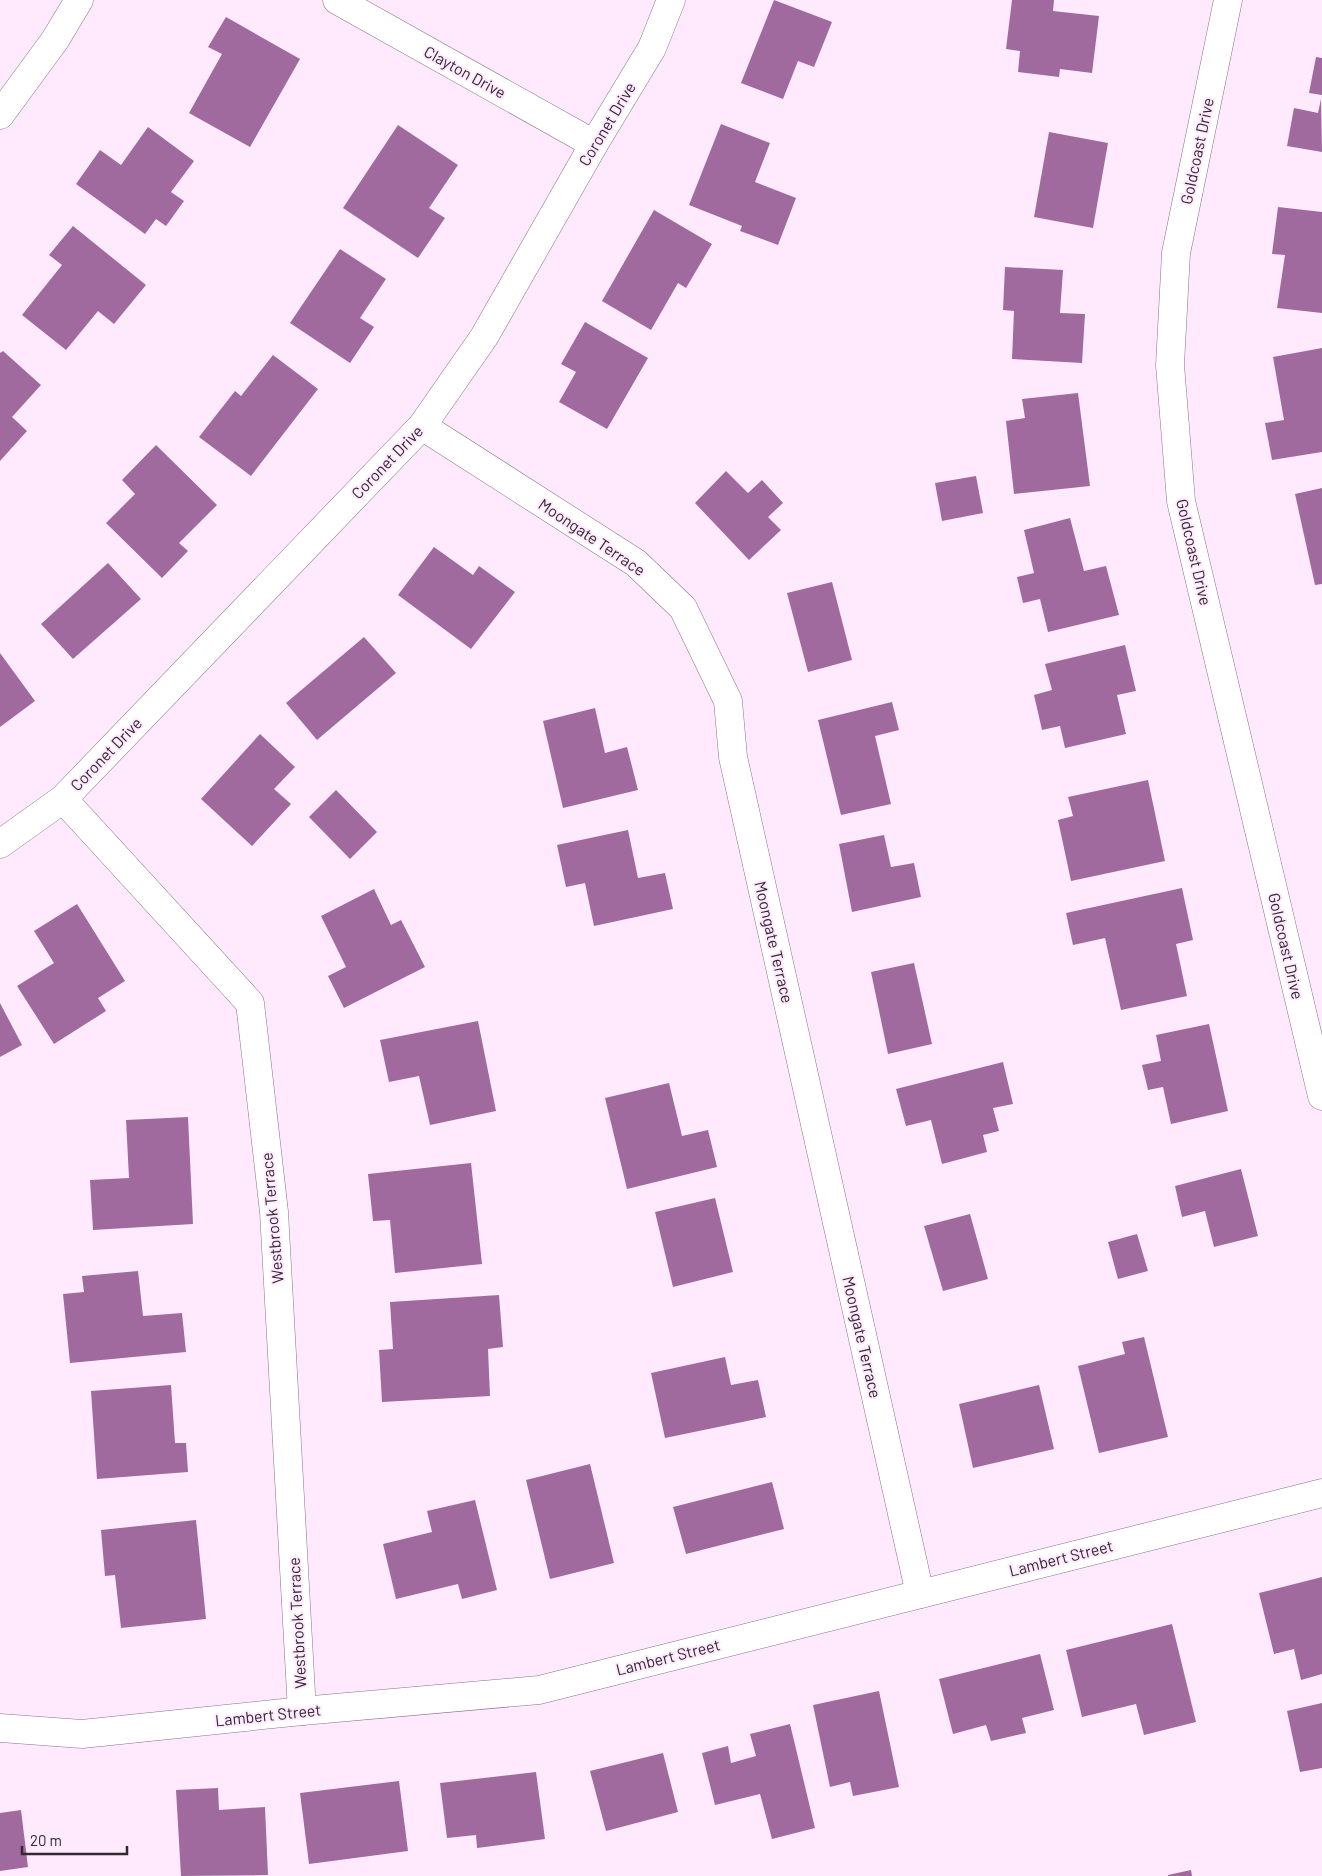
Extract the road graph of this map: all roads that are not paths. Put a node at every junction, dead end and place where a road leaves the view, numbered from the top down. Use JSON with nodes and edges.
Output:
{"nodes":[{"id":1,"x":79,"y":0,"type":"edge"},
{"id":2,"x":337,"y":0,"type":"edge"},
{"id":3,"x":671,"y":0,"type":"edge"},
{"id":4,"x":1228,"y":0,"type":"edge"},
{"id":5,"x":0,"y":115,"type":"edge"},
{"id":6,"x":594,"y":144,"type":"junction"},
{"id":7,"x":422,"y":426,"type":"junction"},
{"id":8,"x":63,"y":799,"type":"junction"},
{"id":9,"x":0,"y":844,"type":"edge"},
{"id":10,"x":1322,"y":1096,"type":"edge"},
{"id":11,"x":1322,"y":1492,"type":"edge"},
{"id":12,"x":920,"y":1594,"type":"junction"},
{"id":13,"x":302,"y":1711,"type":"junction"},
{"id":14,"x":0,"y":1728,"type":"edge"}],
"edges":[{"from":1,"to":5,"type":"street"},
{"from":2,"to":6,"type":"street","name":"Clayton Drive"},
{"from":3,"to":6,"type":"street","name":"Coronet Drive"},
{"from":4,"to":10,"type":"street","name":"Goldcoast Drive"},
{"from":6,"to":7,"type":"street","name":"Coronet Drive"},
{"from":7,"to":8,"type":"street","name":"Coronet Drive"},
{"from":7,"to":12,"type":"street","name":"Moongate Terrace"},
{"from":8,"to":9,"type":"street","name":"Coronet Drive"},
{"from":8,"to":13,"type":"street","name":"Westbrook Terrace"},
{"from":11,"to":12,"type":"street","name":"Lambert Street"},
{"from":12,"to":13,"type":"street","name":"Lambert Street"},
{"from":13,"to":14,"type":"street","name":"Lambert Street"}]}
